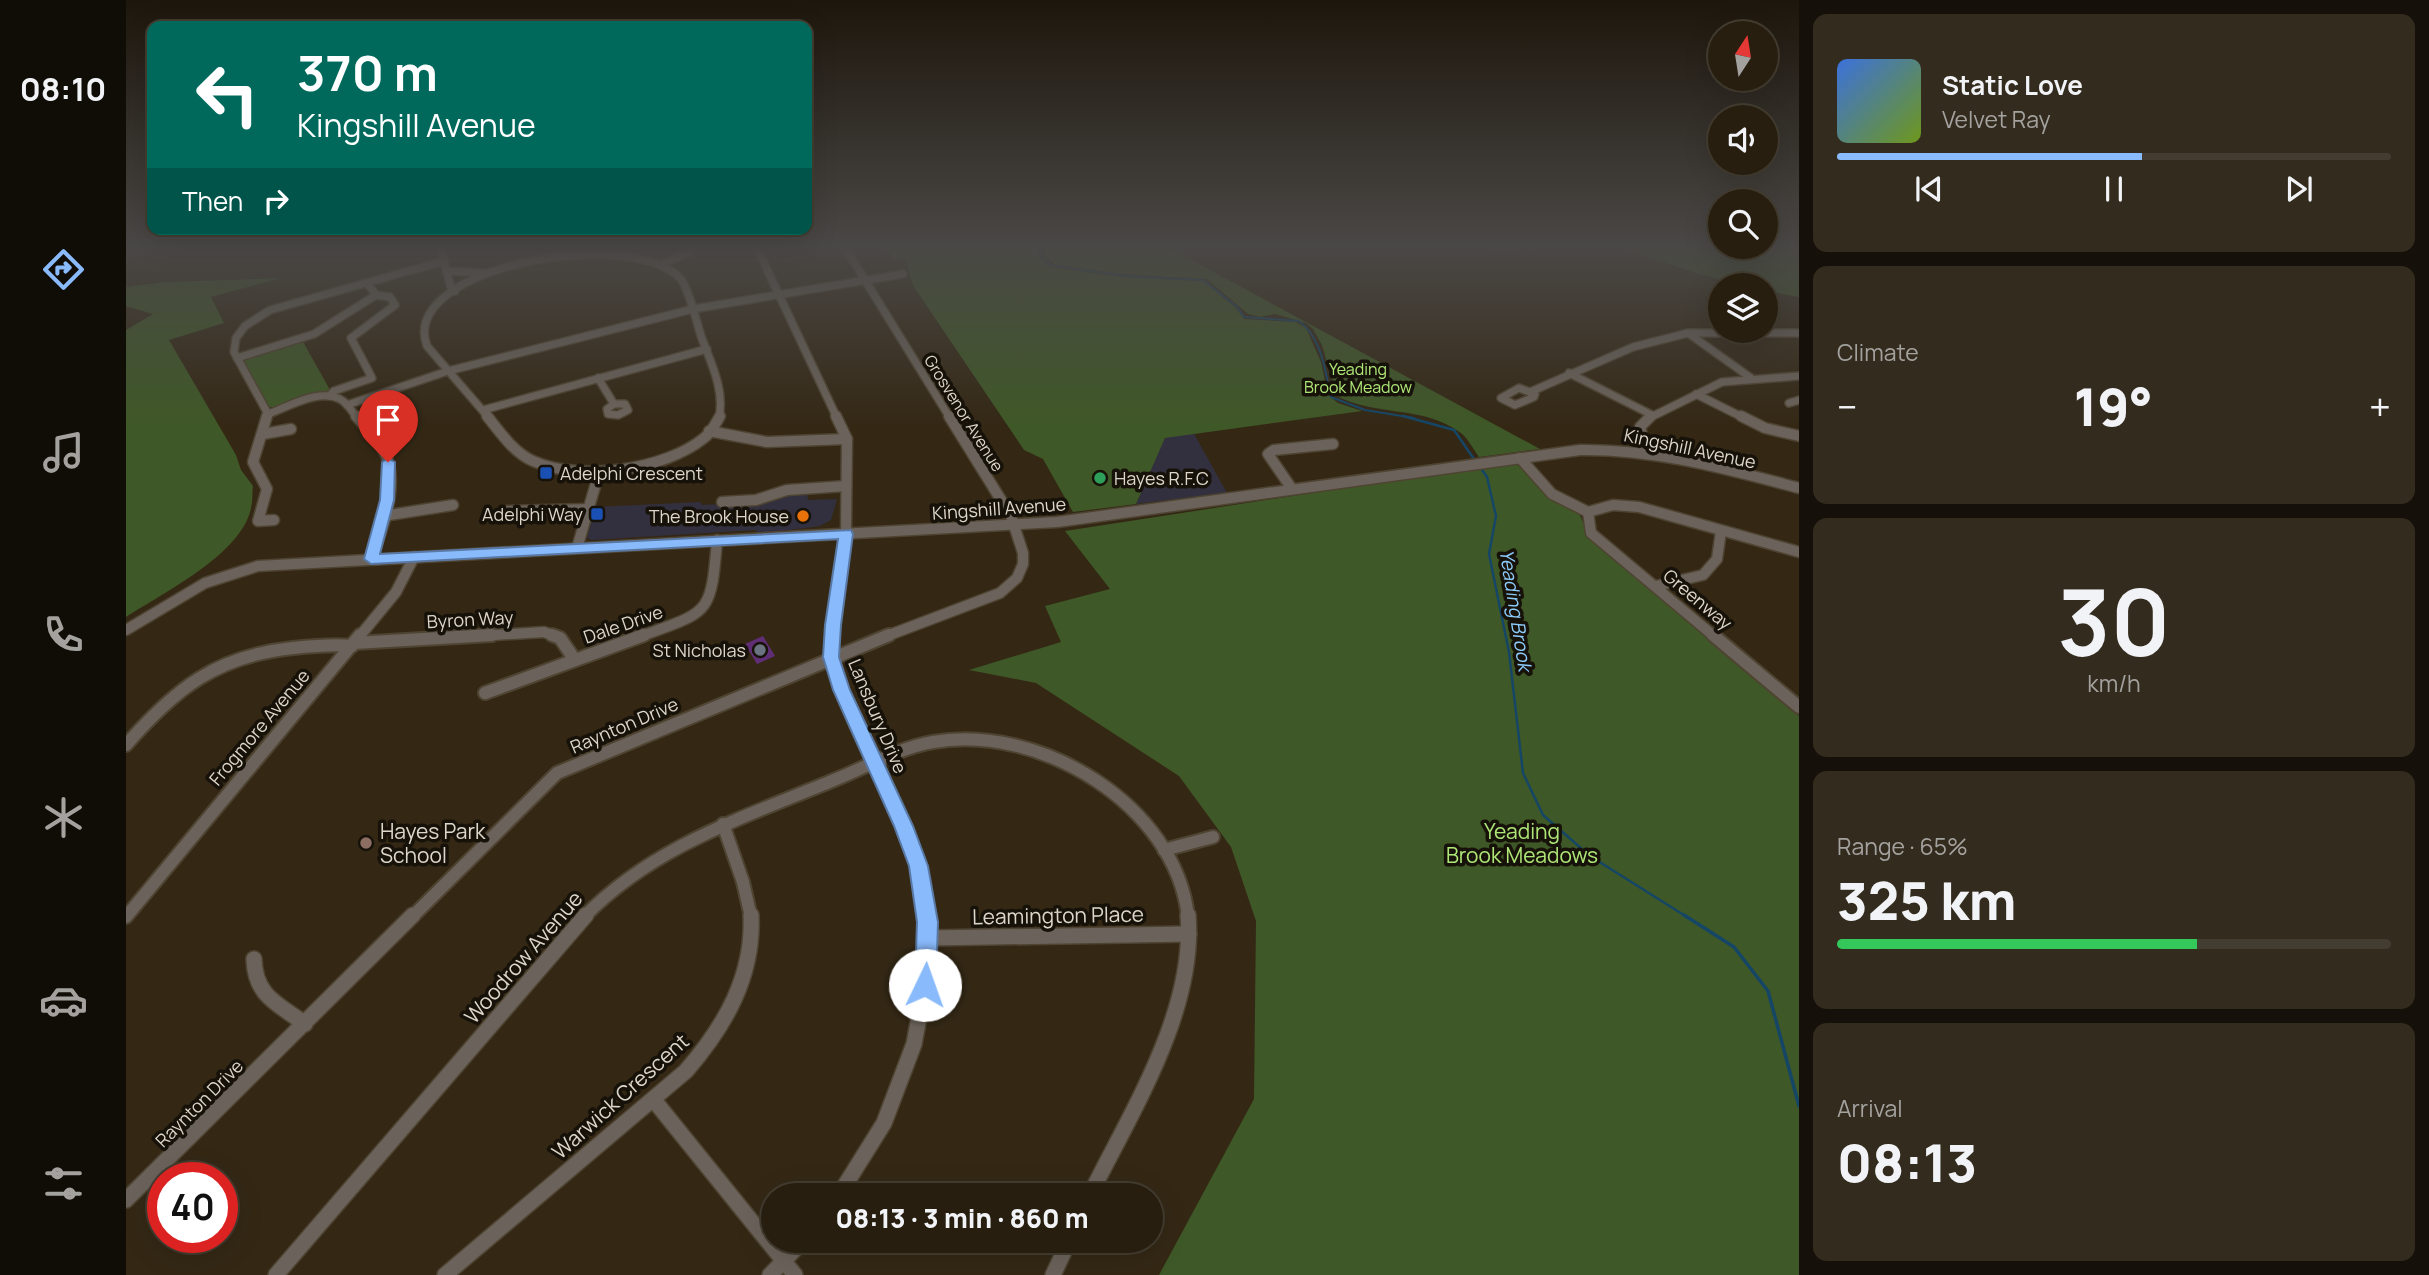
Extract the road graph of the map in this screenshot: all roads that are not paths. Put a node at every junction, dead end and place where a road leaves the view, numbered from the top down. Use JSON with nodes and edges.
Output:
{"nodes":[{"id":1,"x":291,"y":306,"type":"edge"},
{"id":2,"x":359,"y":306,"type":"edge"},
{"id":3,"x":394,"y":306,"type":"edge"},
{"id":4,"x":439,"y":306,"type":"edge"},
{"id":5,"x":692,"y":306,"type":"edge"},
{"id":6,"x":715,"y":306,"type":"edge"},
{"id":7,"x":785,"y":306,"type":"edge"},
{"id":8,"x":882,"y":306,"type":"edge"},
{"id":9,"x":693,"y":309,"type":"junction"},
{"id":10,"x":1688,"y":333,"type":"junction"},
{"id":11,"x":1799,"y":333,"type":"edge"},
{"id":12,"x":707,"y":349,"type":"junction"},
{"id":13,"x":237,"y":358,"type":"junction"},
{"id":14,"x":448,"y":370,"type":"junction"},
{"id":15,"x":1569,"y":373,"type":"junction"},
{"id":16,"x":1799,"y":376,"type":"edge"},
{"id":17,"x":598,"y":378,"type":"junction"},
{"id":18,"x":1751,"y":378,"type":"junction"},
{"id":19,"x":1530,"y":392,"type":"dead end"},
{"id":20,"x":1696,"y":394,"type":"junction"},
{"id":21,"x":329,"y":396,"type":"junction"},
{"id":22,"x":1799,"y":400,"type":"edge"},
{"id":23,"x":1789,"y":402,"type":"dead end"},
{"id":24,"x":614,"y":404,"type":"dead end"},
{"id":25,"x":347,"y":405,"type":"junction"},
{"id":26,"x":483,"y":410,"type":"junction"},
{"id":27,"x":268,"y":414,"type":"junction"},
{"id":28,"x":1652,"y":415,"type":"junction"},
{"id":29,"x":291,"y":429,"type":"dead end"},
{"id":30,"x":709,"y":431,"type":"junction"},
{"id":31,"x":262,"y":434,"type":"junction"},
{"id":32,"x":1799,"y":436,"type":"edge"},
{"id":33,"x":847,"y":439,"type":"junction"},
{"id":34,"x":1333,"y":444,"type":"dead end"},
{"id":35,"x":1646,"y":452,"type":"junction"},
{"id":36,"x":1520,"y":458,"type":"junction"},
{"id":37,"x":599,"y":473,"type":"junction"},
{"id":38,"x":846,"y":486,"type":"junction"},
{"id":39,"x":1799,"y":488,"type":"edge"},
{"id":40,"x":1292,"y":489,"type":"junction"},
{"id":41,"x":722,"y":502,"type":"dead end"},
{"id":42,"x":453,"y":505,"type":"dead end"},
{"id":43,"x":590,"y":509,"type":"junction"},
{"id":44,"x":507,"y":511,"type":"dead end"},
{"id":45,"x":1588,"y":512,"type":"junction"},
{"id":46,"x":383,"y":516,"type":"junction"},
{"id":47,"x":274,"y":520,"type":"dead end"},
{"id":48,"x":1016,"y":524,"type":"junction"},
{"id":49,"x":1721,"y":531,"type":"junction"},
{"id":50,"x":846,"y":534,"type":"junction"},
{"id":51,"x":717,"y":540,"type":"junction"},
{"id":52,"x":577,"y":548,"type":"junction"},
{"id":53,"x":1799,"y":552,"type":"edge"},
{"id":54,"x":414,"y":557,"type":"junction"},
{"id":55,"x":371,"y":559,"type":"junction"},
{"id":56,"x":1656,"y":586,"type":"junction"},
{"id":57,"x":126,"y":630,"type":"edge"},
{"id":58,"x":353,"y":644,"type":"junction"},
{"id":59,"x":831,"y":657,"type":"junction"},
{"id":60,"x":575,"y":660,"type":"junction"},
{"id":61,"x":485,"y":693,"type":"dead end"},
{"id":62,"x":1799,"y":707,"type":"edge"},
{"id":63,"x":126,"y":745,"type":"edge"},
{"id":64,"x":874,"y":763,"type":"junction"},
{"id":65,"x":723,"y":824,"type":"junction"},
{"id":66,"x":1213,"y":837,"type":"dead end"},
{"id":67,"x":1164,"y":850,"type":"junction"},
{"id":68,"x":126,"y":917,"type":"edge"},
{"id":69,"x":1189,"y":934,"type":"junction"},
{"id":70,"x":928,"y":938,"type":"junction"},
{"id":71,"x":254,"y":959,"type":"dead end"},
{"id":72,"x":305,"y":1024,"type":"junction"},
{"id":73,"x":653,"y":1099,"type":"junction"},
{"id":74,"x":847,"y":1183,"type":"edge"},
{"id":75,"x":1096,"y":1183,"type":"edge"},
{"id":76,"x":129,"y":1191,"type":"edge"},
{"id":77,"x":1063,"y":1253,"type":"edge"},
{"id":78,"x":790,"y":1268,"type":"edge"},
{"id":79,"x":276,"y":1275,"type":"edge"},
{"id":80,"x":445,"y":1275,"type":"edge"},
{"id":81,"x":770,"y":1275,"type":"edge"},
{"id":82,"x":1053,"y":1275,"type":"edge"}],
"edges":[{"from":1,"to":13,"type":"street"},
{"from":2,"to":13,"type":"street"},
{"from":3,"to":21,"type":"street"},
{"from":4,"to":14,"type":"street"},
{"from":5,"to":9,"type":"street"},
{"from":6,"to":9,"type":"street"},
{"from":7,"to":33,"type":"street","name":"Lansbury Drive"},
{"from":8,"to":48,"type":"street","name":"Grosvenor Avenue"},
{"from":9,"to":12,"type":"street"},
{"from":9,"to":14,"type":"street"},
{"from":10,"to":11,"type":"street"},
{"from":10,"to":15,"type":"street"},
{"from":10,"to":18,"type":"street"},
{"from":12,"to":17,"type":"street"},
{"from":12,"to":30,"type":"street"},
{"from":13,"to":27,"type":"street"},
{"from":14,"to":25,"type":"street"},
{"from":14,"to":26,"type":"street"},
{"from":15,"to":19,"type":"street"},
{"from":15,"to":28,"type":"street"},
{"from":16,"to":18,"type":"street"},
{"from":17,"to":24,"type":"street"},
{"from":17,"to":26,"type":"street"},
{"from":18,"to":20,"type":"street"},
{"from":20,"to":28,"type":"street"},
{"from":20,"to":32,"type":"street"},
{"from":21,"to":25,"type":"street"},
{"from":21,"to":27,"type":"street"},
{"from":22,"to":23,"type":"street"},
{"from":25,"to":46,"type":"street"},
{"from":26,"to":37,"type":"street"},
{"from":27,"to":31,"type":"street"},
{"from":28,"to":35,"type":"street"},
{"from":29,"to":31,"type":"street"},
{"from":30,"to":33,"type":"street"},
{"from":30,"to":37,"type":"street"},
{"from":31,"to":47,"type":"street"},
{"from":33,"to":38,"type":"street","name":"Lansbury Drive"},
{"from":34,"to":40,"type":"street"},
{"from":35,"to":36,"type":"street","name":"Kingshill Avenue"},
{"from":35,"to":39,"type":"street","name":"Kingshill Avenue"},
{"from":36,"to":40,"type":"street","name":"Kingshill Avenue"},
{"from":36,"to":45,"type":"street"},
{"from":37,"to":43,"type":"street"},
{"from":38,"to":41,"type":"street"},
{"from":38,"to":50,"type":"street","name":"Lansbury Drive"},
{"from":40,"to":48,"type":"street","name":"Kingshill Avenue"},
{"from":42,"to":46,"type":"street"},
{"from":43,"to":44,"type":"street"},
{"from":43,"to":52,"type":"street"},
{"from":45,"to":49,"type":"street"},
{"from":45,"to":56,"type":"street","name":"Greenway"},
{"from":46,"to":55,"type":"street"},
{"from":48,"to":50,"type":"street","name":"Kingshill Avenue"},
{"from":48,"to":59,"type":"street","name":"Raynton Drive"},
{"from":49,"to":53,"type":"street"},
{"from":49,"to":56,"type":"street"},
{"from":50,"to":51,"type":"street","name":"Kingshill Avenue"},
{"from":50,"to":59,"type":"street","name":"Lansbury Drive"},
{"from":51,"to":52,"type":"street","name":"Kingshill Avenue"},
{"from":51,"to":60,"type":"street","name":"Dale Drive"},
{"from":52,"to":54,"type":"street","name":"Kingshill Avenue"},
{"from":54,"to":55,"type":"street","name":"Kingshill Avenue"},
{"from":54,"to":58,"type":"street","name":"Frogmore Avenue"},
{"from":55,"to":57,"type":"street","name":"Kingshill Avenue"},
{"from":56,"to":62,"type":"street","name":"Greenway"},
{"from":58,"to":60,"type":"street","name":"Byron Way"},
{"from":58,"to":63,"type":"street","name":"Byron Way"},
{"from":58,"to":68,"type":"street","name":"Frogmore Avenue"},
{"from":59,"to":64,"type":"street","name":"Lansbury Drive"},
{"from":59,"to":72,"type":"street","name":"Raynton Drive"},
{"from":60,"to":61,"type":"street","name":"Dale Drive"},
{"from":64,"to":65,"type":"street","name":"Woodrow Avenue"},
{"from":64,"to":67,"type":"street","name":"Woodrow Avenue"},
{"from":64,"to":70,"type":"street","name":"Lansbury Drive"},
{"from":65,"to":73,"type":"street","name":"Warwick Crescent"},
{"from":65,"to":79,"type":"street","name":"Woodrow Avenue"},
{"from":66,"to":67,"type":"street"},
{"from":67,"to":69,"type":"street","name":"Woodrow Avenue"},
{"from":69,"to":70,"type":"street","name":"Leamington Place"},
{"from":69,"to":75,"type":"street","name":"Woodrow Avenue"},
{"from":70,"to":74,"type":"street","name":"Lansbury Drive"},
{"from":71,"to":72,"type":"street"},
{"from":72,"to":76,"type":"street","name":"Raynton Drive"},
{"from":73,"to":78,"type":"street"},
{"from":73,"to":80,"type":"street","name":"Warwick Crescent"},
{"from":77,"to":82,"type":"street"},
{"from":78,"to":81,"type":"street"}]}
